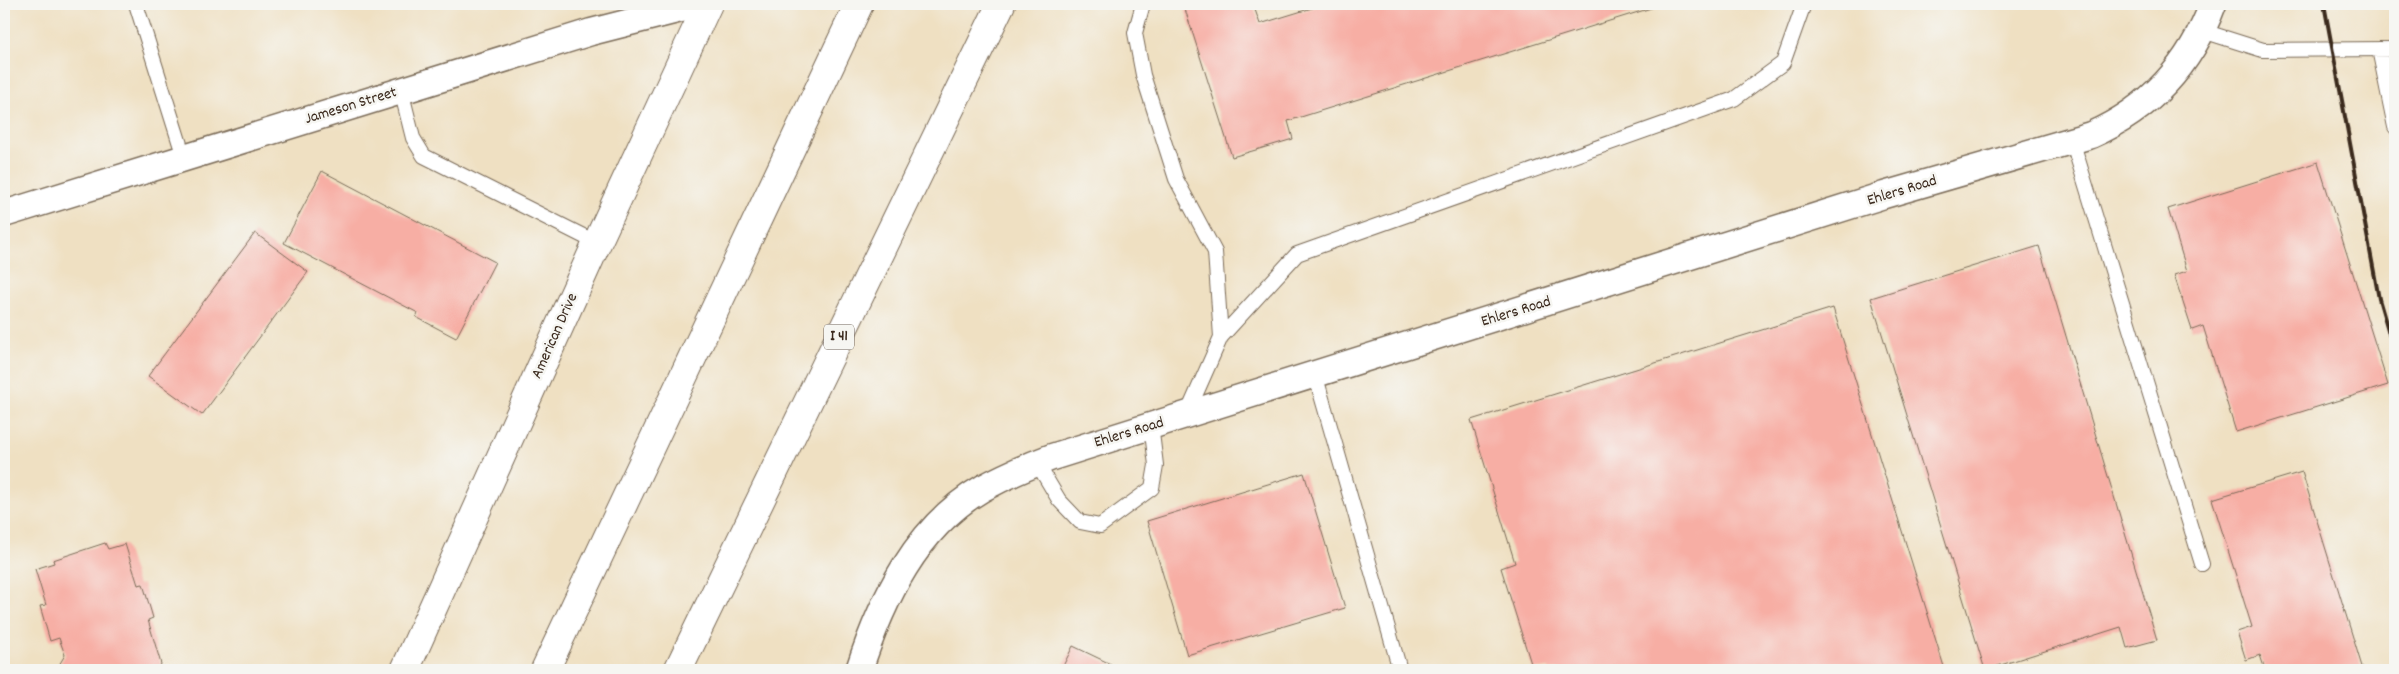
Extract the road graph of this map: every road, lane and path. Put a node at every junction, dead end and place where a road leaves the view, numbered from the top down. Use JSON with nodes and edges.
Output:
{"nodes":[{"id":1,"x":136,"y":4,"type":"edge"},
{"id":2,"x":701,"y":4,"type":"edge"},
{"id":3,"x":708,"y":4,"type":"edge"},
{"id":4,"x":860,"y":4,"type":"edge"},
{"id":5,"x":1001,"y":4,"type":"edge"},
{"id":6,"x":1143,"y":4,"type":"edge"},
{"id":7,"x":1804,"y":4,"type":"edge"},
{"id":8,"x":2213,"y":4,"type":"edge"},
{"id":9,"x":2203,"y":31,"type":"junction"},
{"id":10,"x":2379,"y":49,"type":"junction"},
{"id":11,"x":2395,"y":49,"type":"edge"},
{"id":12,"x":401,"y":90,"type":"junction"},
{"id":13,"x":2395,"y":127,"type":"edge"},
{"id":14,"x":2072,"y":140,"type":"junction"},
{"id":15,"x":184,"y":158,"type":"junction"},
{"id":16,"x":4,"y":214,"type":"edge"},
{"id":17,"x":597,"y":243,"type":"junction"},
{"id":18,"x":1221,"y":337,"type":"junction"},
{"id":19,"x":1315,"y":374,"type":"junction"},
{"id":20,"x":1187,"y":414,"type":"junction"},
{"id":21,"x":1152,"y":425,"type":"junction"},
{"id":22,"x":1038,"y":463,"type":"junction"},
{"id":23,"x":2202,"y":564,"type":"dead end"},
{"id":24,"x":405,"y":670,"type":"edge"},
{"id":25,"x":545,"y":670,"type":"edge"},
{"id":26,"x":678,"y":670,"type":"edge"},
{"id":27,"x":859,"y":670,"type":"edge"},
{"id":28,"x":1400,"y":670,"type":"edge"}],
"edges":[{"from":1,"to":15,"type":"lane"},
{"from":2,"to":12,"type":"street","name":"Jameson Street"},
{"from":3,"to":17,"type":"main road","name":"American Drive"},
{"from":4,"to":25,"type":"main road"},
{"from":5,"to":26,"type":"main road","number":"I 41"},
{"from":6,"to":18,"type":"lane"},
{"from":7,"to":18,"type":"lane"},
{"from":8,"to":9,"type":"street","name":"Ehlers Road"},
{"from":9,"to":10,"type":"lane"},
{"from":9,"to":14,"type":"street","name":"Ehlers Road"},
{"from":10,"to":11,"type":"lane"},
{"from":10,"to":13,"type":"lane"},
{"from":12,"to":15,"type":"street","name":"Jameson Street"},
{"from":12,"to":17,"type":"lane"},
{"from":14,"to":19,"type":"street","name":"Ehlers Road"},
{"from":14,"to":23,"type":"lane"},
{"from":15,"to":16,"type":"street","name":"Jameson Street"},
{"from":17,"to":24,"type":"main road","name":"American Drive"},
{"from":18,"to":20,"type":"lane"},
{"from":19,"to":20,"type":"street","name":"Ehlers Road"},
{"from":19,"to":28,"type":"lane"},
{"from":20,"to":21,"type":"street","name":"Ehlers Road"},
{"from":21,"to":22,"type":"street","name":"Ehlers Road"},
{"from":21,"to":22,"type":"lane"},
{"from":22,"to":27,"type":"street","name":"Ehlers Road"}]}
